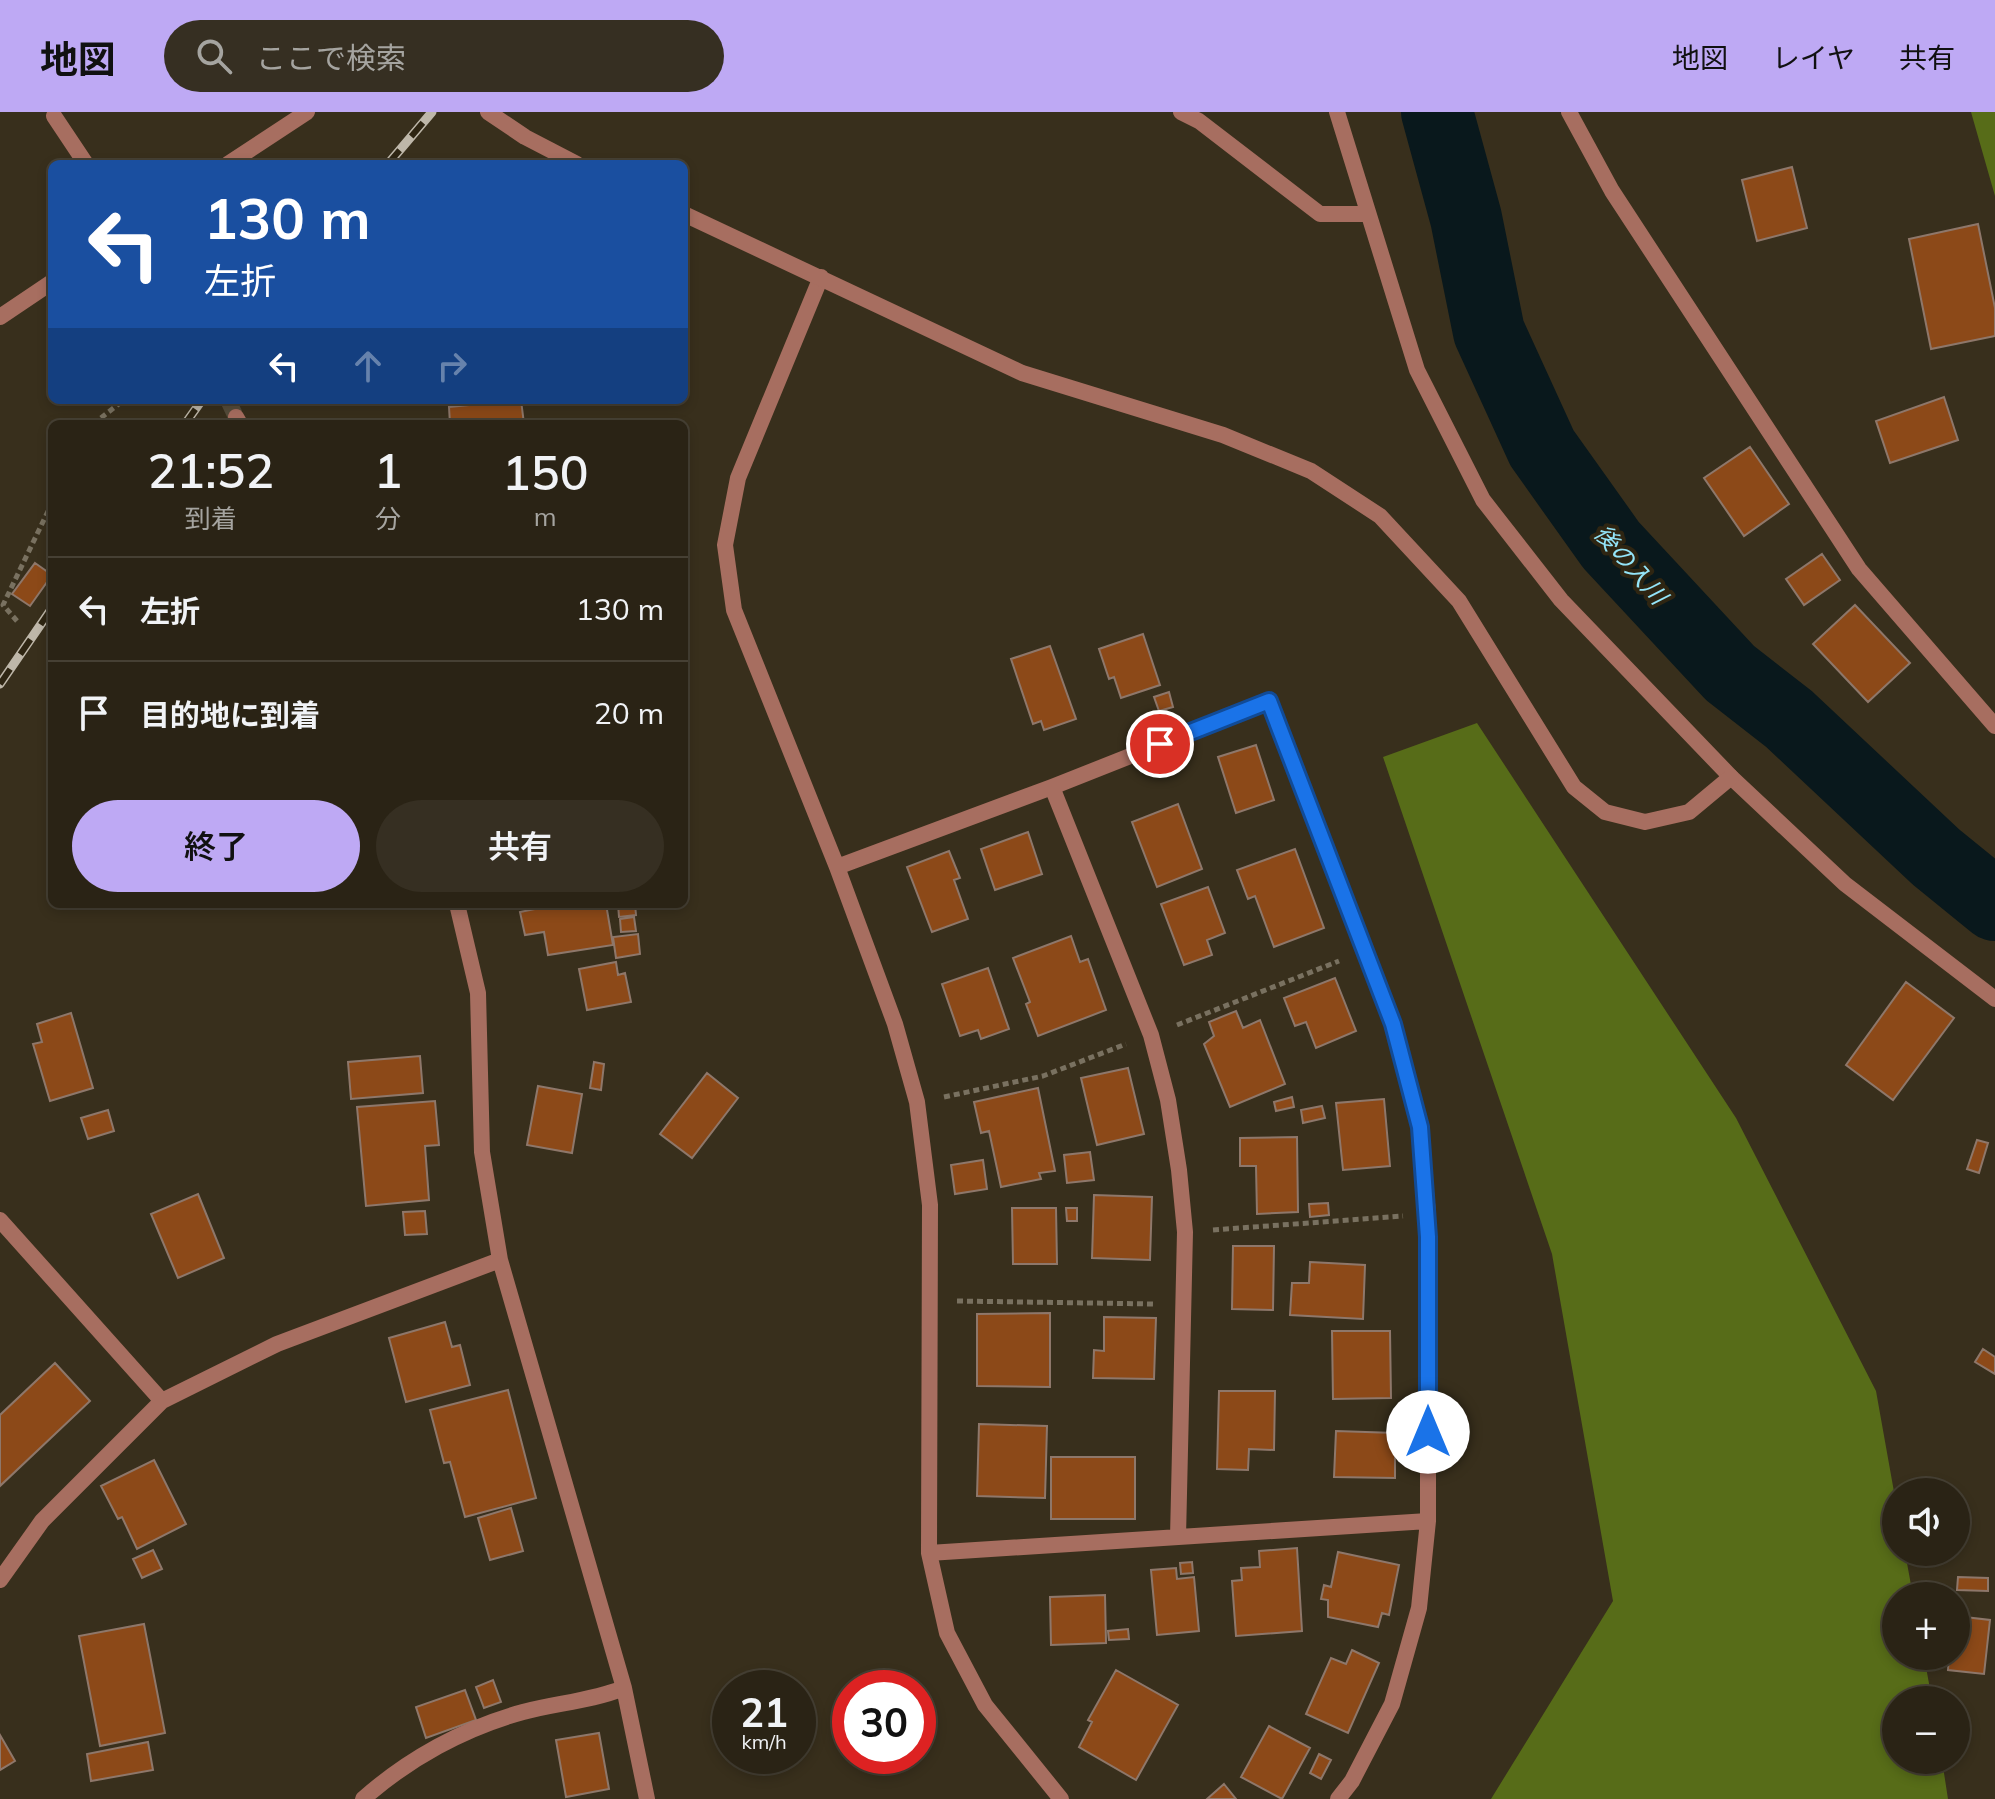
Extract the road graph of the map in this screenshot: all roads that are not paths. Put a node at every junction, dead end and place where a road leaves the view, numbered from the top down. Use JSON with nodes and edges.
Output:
{"nodes":[{"id":1,"x":307,"y":112,"type":"edge"},
{"id":2,"x":488,"y":112,"type":"edge"},
{"id":3,"x":1181,"y":112,"type":"edge"},
{"id":4,"x":1337,"y":112,"type":"edge"},
{"id":5,"x":1569,"y":112,"type":"edge"},
{"id":6,"x":54,"y":116,"type":"dead end"},
{"id":7,"x":83,"y":160,"type":"edge"},
{"id":8,"x":234,"y":160,"type":"edge"},
{"id":9,"x":569,"y":160,"type":"edge"},
{"id":10,"x":1368,"y":214,"type":"junction"},
{"id":11,"x":688,"y":216,"type":"edge"},
{"id":12,"x":821,"y":277,"type":"junction"},
{"id":13,"x":48,"y":285,"type":"edge"},
{"id":14,"x":0,"y":317,"type":"edge"},
{"id":15,"x":1995,"y":726,"type":"edge"},
{"id":16,"x":1731,"y":777,"type":"junction"},
{"id":17,"x":1052,"y":787,"type":"junction"},
{"id":18,"x":837,"y":867,"type":"junction"},
{"id":19,"x":458,"y":908,"type":"edge"},
{"id":20,"x":1995,"y":999,"type":"edge"},
{"id":21,"x":0,"y":1220,"type":"edge"},
{"id":22,"x":500,"y":1260,"type":"junction"},
{"id":23,"x":162,"y":1401,"type":"junction"},
{"id":24,"x":1428,"y":1521,"type":"junction"},
{"id":25,"x":1178,"y":1537,"type":"junction"},
{"id":26,"x":929,"y":1553,"type":"junction"},
{"id":27,"x":0,"y":1580,"type":"edge"},
{"id":28,"x":624,"y":1688,"type":"junction"},
{"id":29,"x":363,"y":1799,"type":"edge"},
{"id":30,"x":647,"y":1799,"type":"edge"},
{"id":31,"x":1061,"y":1799,"type":"edge"},
{"id":32,"x":1338,"y":1799,"type":"edge"}],
"edges":[{"from":1,"to":8,"type":"street"},
{"from":2,"to":9,"type":"street"},
{"from":3,"to":10,"type":"street"},
{"from":4,"to":10,"type":"street"},
{"from":5,"to":15,"type":"street"},
{"from":6,"to":7,"type":"street"},
{"from":10,"to":16,"type":"street"},
{"from":11,"to":12,"type":"street"},
{"from":12,"to":16,"type":"street"},
{"from":12,"to":18,"type":"street"},
{"from":13,"to":14,"type":"street"},
{"from":16,"to":20,"type":"street"},
{"from":17,"to":18,"type":"street"},
{"from":17,"to":24,"type":"street"},
{"from":17,"to":25,"type":"street"},
{"from":18,"to":26,"type":"street"},
{"from":19,"to":22,"type":"street"},
{"from":21,"to":23,"type":"street"},
{"from":22,"to":23,"type":"street"},
{"from":22,"to":28,"type":"street"},
{"from":23,"to":27,"type":"street"},
{"from":24,"to":25,"type":"street"},
{"from":24,"to":32,"type":"street"},
{"from":25,"to":26,"type":"street"},
{"from":26,"to":31,"type":"street"},
{"from":28,"to":29,"type":"street"},
{"from":28,"to":30,"type":"street"}]}
